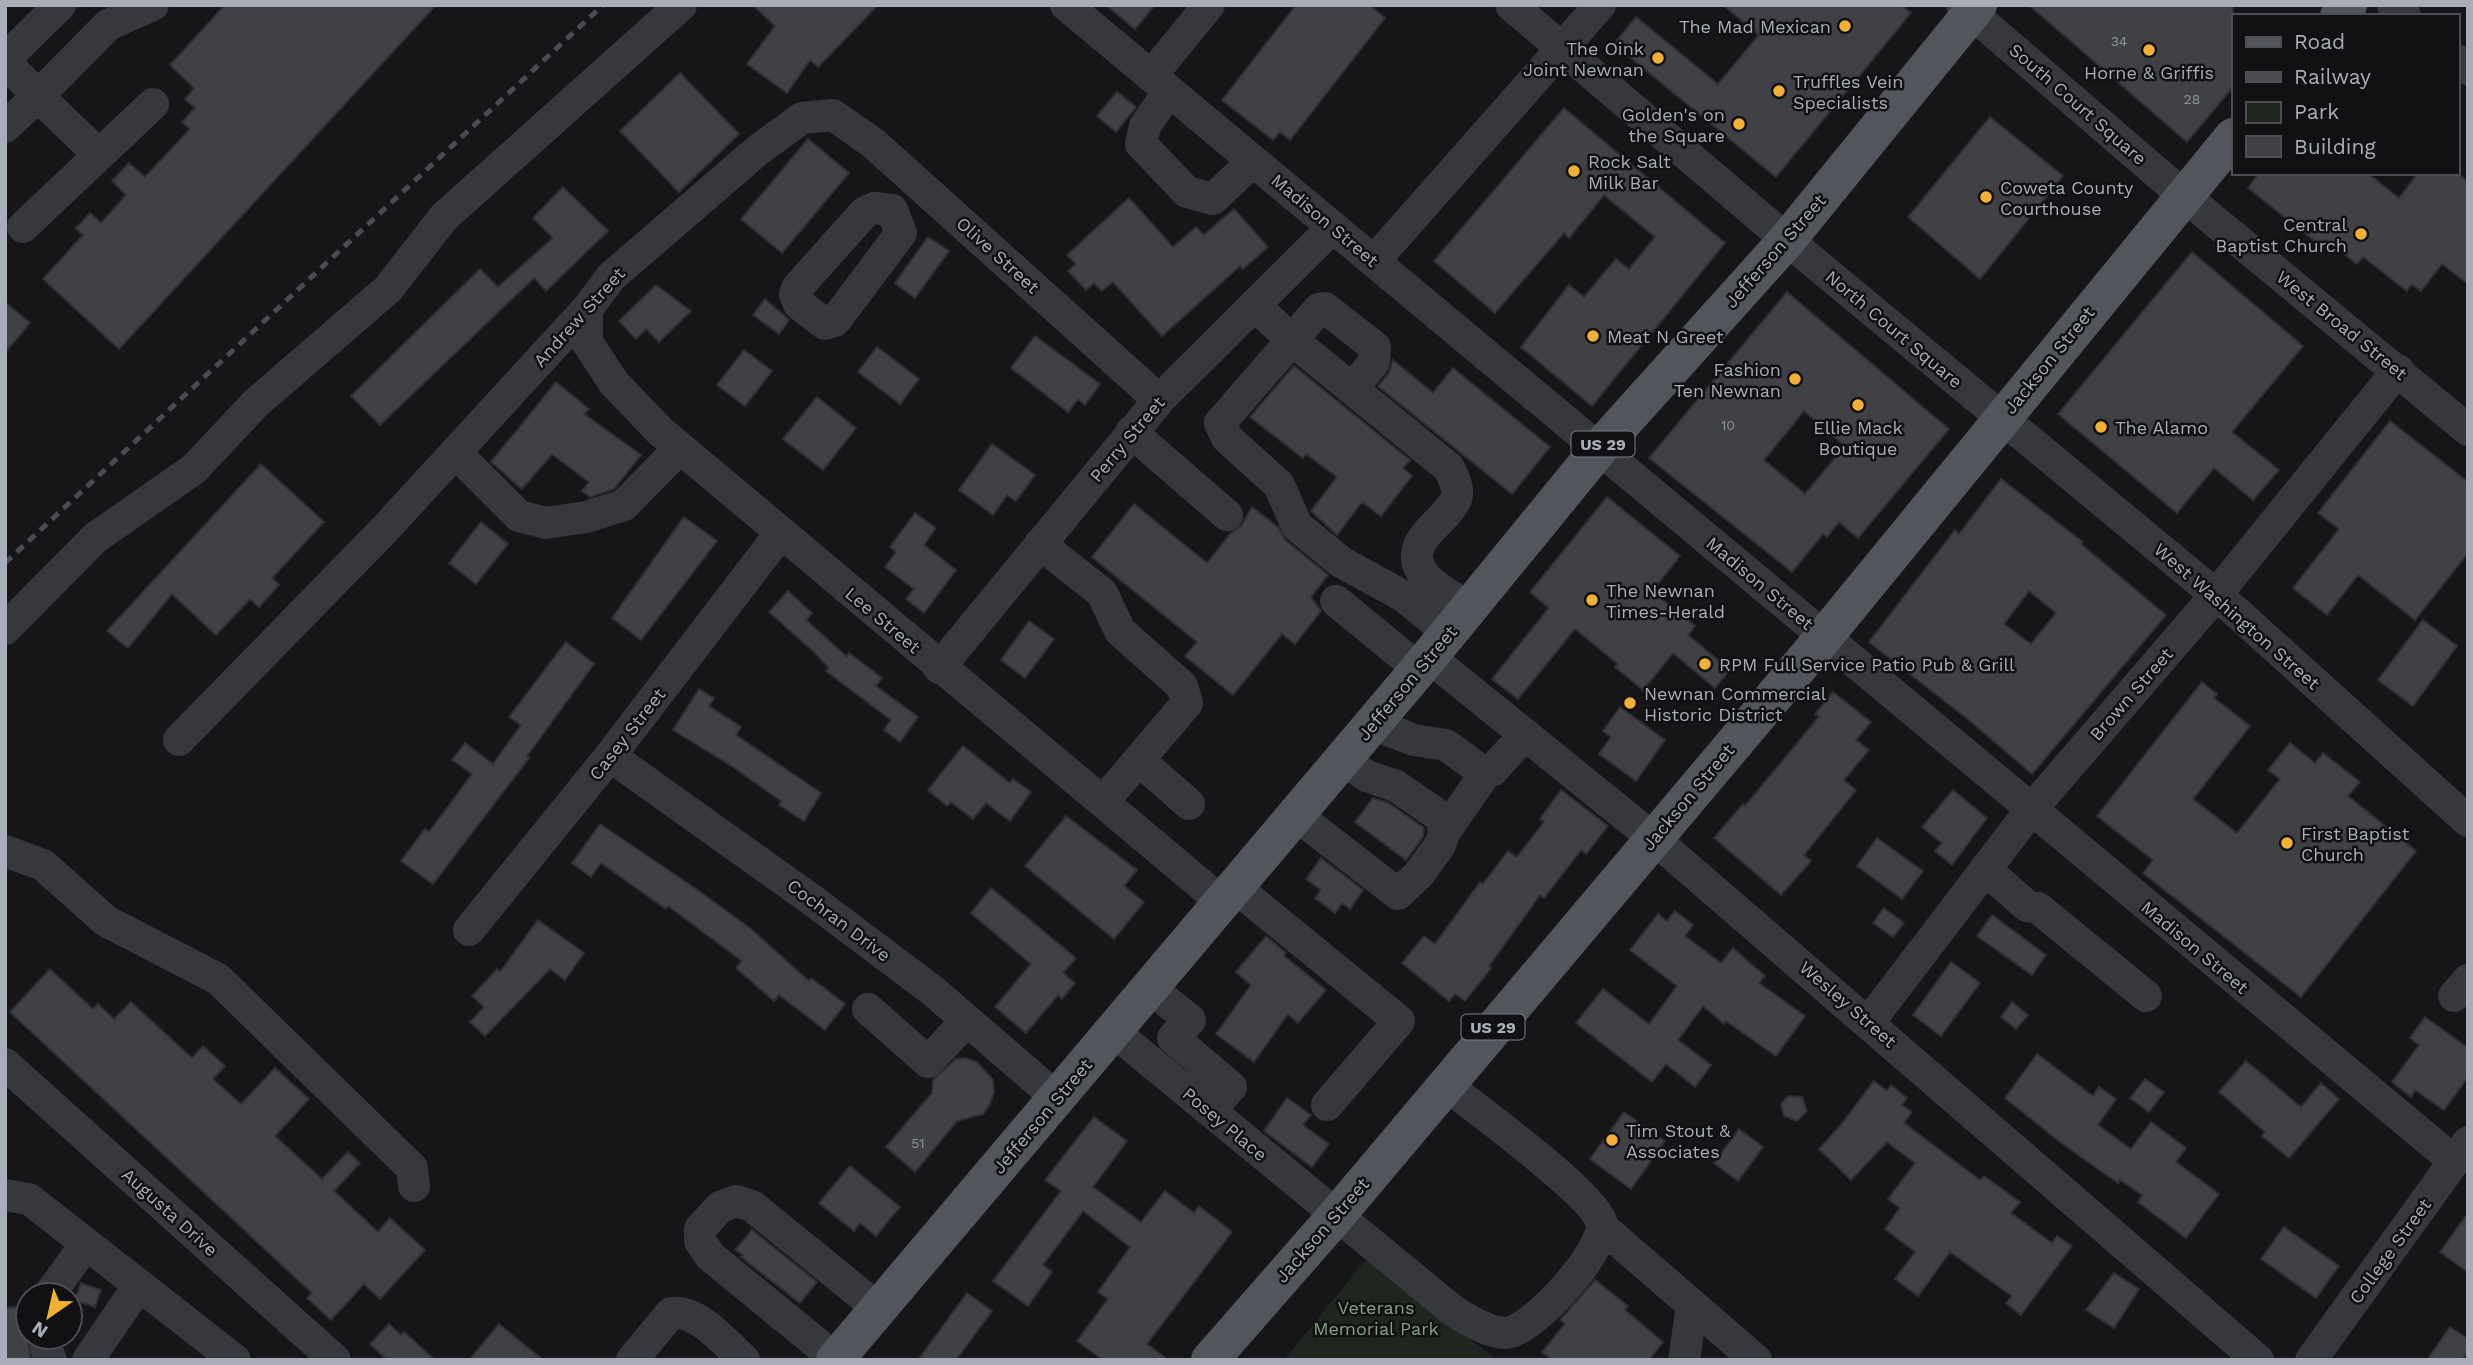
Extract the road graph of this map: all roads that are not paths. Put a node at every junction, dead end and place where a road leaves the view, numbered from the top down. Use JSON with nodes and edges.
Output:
{"nodes":[{"id":1,"x":60,"y":5,"type":"edge"},
{"id":2,"x":153,"y":5,"type":"edge"},
{"id":3,"x":681,"y":5,"type":"edge"},
{"id":4,"x":1066,"y":5,"type":"edge"},
{"id":5,"x":1209,"y":5,"type":"edge"},
{"id":6,"x":1511,"y":5,"type":"edge"},
{"id":7,"x":1600,"y":5,"type":"edge"},
{"id":8,"x":1971,"y":8,"type":"edge"},
{"id":9,"x":1564,"y":48,"type":"junction"},
{"id":10,"x":5,"y":61,"type":"edge"},
{"id":11,"x":1160,"y":84,"type":"junction"},
{"id":12,"x":38,"y":96,"type":"junction"},
{"id":13,"x":153,"y":104,"type":"dead end"},
{"id":14,"x":833,"y":115,"type":"joint"},
{"id":15,"x":5,"y":127,"type":"edge"},
{"id":16,"x":2232,"y":138,"type":"edge"},
{"id":17,"x":99,"y":156,"type":"junction"},
{"id":18,"x":1253,"y":161,"type":"junction"},
{"id":19,"x":917,"y":182,"type":"junction"},
{"id":20,"x":2183,"y":195,"type":"junction"},
{"id":21,"x":892,"y":210,"type":"dead end"},
{"id":22,"x":23,"y":227,"type":"dead end"},
{"id":23,"x":1333,"y":227,"type":"junction"},
{"id":24,"x":1787,"y":240,"type":"junction"},
{"id":25,"x":1374,"y":261,"type":"junction"},
{"id":26,"x":1254,"y":305,"type":"junction"},
{"id":27,"x":587,"y":309,"type":"junction"},
{"id":28,"x":1292,"y":340,"type":"junction"},
{"id":29,"x":2398,"y":370,"type":"junction"},
{"id":30,"x":1352,"y":388,"type":"junction"},
{"id":31,"x":1159,"y":400,"type":"junction"},
{"id":32,"x":2001,"y":419,"type":"junction"},
{"id":33,"x":2468,"y":430,"type":"edge"},
{"id":34,"x":1131,"y":432,"type":"junction"},
{"id":35,"x":680,"y":448,"type":"junction"},
{"id":36,"x":1599,"y":449,"type":"junction"},
{"id":37,"x":456,"y":453,"type":"junction"},
{"id":38,"x":1227,"y":515,"type":"dead end"},
{"id":39,"x":780,"y":534,"type":"junction"},
{"id":40,"x":1040,"y":544,"type":"junction"},
{"id":41,"x":2216,"y":595,"type":"junction"},
{"id":42,"x":1336,"y":601,"type":"dead end"},
{"id":43,"x":5,"y":629,"type":"edge"},
{"id":44,"x":1824,"y":636,"type":"junction"},
{"id":45,"x":1442,"y":642,"type":"junction"},
{"id":46,"x":939,"y":668,"type":"junction"},
{"id":47,"x":1373,"y":724,"type":"junction"},
{"id":48,"x":1525,"y":734,"type":"junction"},
{"id":49,"x":178,"y":740,"type":"dead end"},
{"id":50,"x":610,"y":757,"type":"junction"},
{"id":51,"x":1343,"y":760,"type":"junction"},
{"id":52,"x":1140,"y":761,"type":"junction"},
{"id":53,"x":1487,"y":771,"type":"junction"},
{"id":54,"x":1103,"y":802,"type":"junction"},
{"id":55,"x":1189,"y":804,"type":"dead end"},
{"id":56,"x":2030,"y":811,"type":"junction"},
{"id":57,"x":1296,"y":815,"type":"junction"},
{"id":58,"x":2468,"y":821,"type":"edge"},
{"id":59,"x":1444,"y":833,"type":"junction"},
{"id":60,"x":1653,"y":838,"type":"junction"},
{"id":61,"x":5,"y":851,"type":"edge"},
{"id":62,"x":1985,"y":869,"type":"junction"},
{"id":63,"x":1229,"y":895,"type":"junction"},
{"id":64,"x":469,"y":930,"type":"dead end"},
{"id":65,"x":1150,"y":988,"type":"junction"},
{"id":66,"x":2146,"y":996,"type":"dead end"},
{"id":67,"x":868,"y":1009,"type":"dead end"},
{"id":68,"x":967,"y":1020,"type":"junction"},
{"id":69,"x":1869,"y":1022,"type":"junction"},
{"id":70,"x":1113,"y":1031,"type":"junction"},
{"id":71,"x":5,"y":1064,"type":"edge"},
{"id":72,"x":1445,"y":1084,"type":"junction"},
{"id":73,"x":1057,"y":1098,"type":"junction"},
{"id":74,"x":1327,"y":1105,"type":"dead end"},
{"id":75,"x":1210,"y":1111,"type":"junction"},
{"id":76,"x":2461,"y":1152,"type":"edge"},
{"id":77,"x":414,"y":1186,"type":"dead end"},
{"id":78,"x":5,"y":1195,"type":"edge"},
{"id":79,"x":1336,"y":1216,"type":"junction"},
{"id":80,"x":5,"y":1218,"type":"edge"},
{"id":81,"x":1602,"y":1227,"type":"junction"},
{"id":82,"x":86,"y":1244,"type":"junction"},
{"id":83,"x":59,"y":1281,"type":"edge"},
{"id":84,"x":139,"y":1285,"type":"junction"},
{"id":85,"x":1692,"y":1306,"type":"junction"},
{"id":86,"x":879,"y":1309,"type":"junction"},
{"id":87,"x":323,"y":1356,"type":"edge"},
{"id":88,"x":1221,"y":1356,"type":"edge"},
{"id":89,"x":836,"y":1359,"type":"edge"},
{"id":90,"x":88,"y":1360,"type":"edge"},
{"id":91,"x":235,"y":1360,"type":"edge"},
{"id":92,"x":632,"y":1360,"type":"edge"},
{"id":93,"x":744,"y":1360,"type":"edge"},
{"id":94,"x":1684,"y":1360,"type":"edge"},
{"id":95,"x":1756,"y":1360,"type":"edge"},
{"id":96,"x":2258,"y":1360,"type":"edge"},
{"id":97,"x":2311,"y":1360,"type":"edge"}],
"edges":[{"from":1,"to":10,"type":"street"},
{"from":2,"to":12,"type":"street"},
{"from":3,"to":43,"type":"street"},
{"from":4,"to":11,"type":"street","name":"Madison Street"},
{"from":5,"to":11,"type":"street"},
{"from":6,"to":9,"type":"street","name":"North Court Square"},
{"from":7,"to":9,"type":"street"},
{"from":8,"to":20,"type":"street","name":"South Court Square"},
{"from":8,"to":24,"type":"main road","name":"Jefferson Street","number":"US 29"},
{"from":9,"to":24,"type":"street","name":"North Court Square"},
{"from":9,"to":25,"type":"street"},
{"from":10,"to":12,"type":"street"},
{"from":11,"to":18,"type":"street","name":"Madison Street"},
{"from":11,"to":18,"type":"street"},
{"from":12,"to":15,"type":"street"},
{"from":12,"to":17,"type":"street"},
{"from":13,"to":17,"type":"street"},
{"from":14,"to":19,"type":"street","name":"Olive Street"},
{"from":14,"to":27,"type":"street","name":"Andrew Street"},
{"from":16,"to":20,"type":"main road","number":"US 29"},
{"from":17,"to":22,"type":"street"},
{"from":18,"to":23,"type":"street","name":"Madison Street"},
{"from":19,"to":21,"type":"street"},
{"from":19,"to":31,"type":"street","name":"Olive Street"},
{"from":20,"to":29,"type":"street","name":"West Broad Street"},
{"from":20,"to":32,"type":"main road","name":"Jackson Street","number":"US 29"},
{"from":23,"to":25,"type":"street","name":"Madison Street"},
{"from":23,"to":26,"type":"street","name":"Perry Street"},
{"from":24,"to":32,"type":"street","name":"North Court Square"},
{"from":24,"to":36,"type":"main road","name":"Jefferson Street","number":"US 29"},
{"from":25,"to":36,"type":"street","name":"Madison Street"},
{"from":26,"to":28,"type":"street"},
{"from":26,"to":31,"type":"street","name":"Perry Street"},
{"from":27,"to":35,"type":"street","name":"Lee Street"},
{"from":27,"to":37,"type":"street","name":"Andrew Street"},
{"from":28,"to":30,"type":"street"},
{"from":28,"to":30,"type":"street"},
{"from":28,"to":45,"type":"street"},
{"from":29,"to":33,"type":"street","name":"West Broad Street"},
{"from":29,"to":41,"type":"street","name":"Brown Street"},
{"from":30,"to":45,"type":"street"},
{"from":31,"to":34,"type":"street","name":"Perry Street"},
{"from":32,"to":41,"type":"street","name":"West Washington Street"},
{"from":32,"to":44,"type":"main road","name":"Jackson Street","number":"US 29"},
{"from":34,"to":38,"type":"street"},
{"from":34,"to":40,"type":"street","name":"Perry Street"},
{"from":35,"to":37,"type":"street"},
{"from":35,"to":39,"type":"street","name":"Lee Street"},
{"from":36,"to":44,"type":"street","name":"Madison Street"},
{"from":36,"to":45,"type":"main road","name":"Jefferson Street","number":"US 29"},
{"from":37,"to":49,"type":"street","name":"Andrew Street"},
{"from":39,"to":46,"type":"street","name":"Lee Street"},
{"from":39,"to":50,"type":"street","name":"Casey Street"},
{"from":40,"to":46,"type":"street","name":"Perry Street"},
{"from":40,"to":52,"type":"street"},
{"from":41,"to":56,"type":"street","name":"Brown Street"},
{"from":41,"to":58,"type":"street","name":"West Washington Street"},
{"from":42,"to":45,"type":"street"},
{"from":44,"to":56,"type":"street","name":"Madison Street"},
{"from":44,"to":60,"type":"main road","name":"Jackson Street","number":"US 29"},
{"from":45,"to":47,"type":"main road","name":"Jefferson Street","number":"US 29"},
{"from":45,"to":48,"type":"street","name":"Wesley Street"},
{"from":46,"to":54,"type":"street","name":"Lee Street"},
{"from":47,"to":51,"type":"main road","name":"Jefferson Street","number":"US 29"},
{"from":47,"to":53,"type":"street"},
{"from":48,"to":53,"type":"street"},
{"from":48,"to":60,"type":"street","name":"Wesley Street"},
{"from":50,"to":64,"type":"street","name":"Casey Street"},
{"from":50,"to":68,"type":"street","name":"Cochran Drive"},
{"from":51,"to":57,"type":"main road","name":"Jefferson Street","number":"US 29"},
{"from":51,"to":59,"type":"street"},
{"from":52,"to":54,"type":"street"},
{"from":52,"to":55,"type":"street"},
{"from":53,"to":59,"type":"street"},
{"from":54,"to":63,"type":"street","name":"Lee Street"},
{"from":56,"to":62,"type":"street","name":"Brown Street"},
{"from":56,"to":76,"type":"street","name":"Madison Street"},
{"from":57,"to":59,"type":"street"},
{"from":57,"to":63,"type":"main road","name":"Jefferson Street","number":"US 29"},
{"from":60,"to":69,"type":"street","name":"Wesley Street"},
{"from":60,"to":72,"type":"main road","name":"Jackson Street","number":"US 29"},
{"from":61,"to":77,"type":"street"},
{"from":62,"to":66,"type":"street"},
{"from":62,"to":69,"type":"street","name":"Brown Street"},
{"from":63,"to":65,"type":"main road","name":"Jefferson Street","number":"US 29"},
{"from":63,"to":74,"type":"street","name":"Lee Street"},
{"from":65,"to":70,"type":"main road","name":"Jefferson Street","number":"US 29"},
{"from":65,"to":75,"type":"street"},
{"from":67,"to":68,"type":"street"},
{"from":68,"to":73,"type":"street","name":"Cochran Drive"},
{"from":69,"to":96,"type":"street","name":"Wesley Street"},
{"from":70,"to":73,"type":"main road","name":"Jefferson Street","number":"US 29"},
{"from":70,"to":75,"type":"street","name":"Posey Place"},
{"from":71,"to":87,"type":"street","name":"Augusta Drive"},
{"from":72,"to":79,"type":"main road","name":"Jackson Street","number":"US 29"},
{"from":72,"to":81,"type":"street"},
{"from":73,"to":86,"type":"main road","name":"Jefferson Street","number":"US 29"},
{"from":75,"to":79,"type":"street","name":"Posey Place"},
{"from":76,"to":97,"type":"street","name":"College Street"},
{"from":78,"to":80,"type":"street"},
{"from":78,"to":82,"type":"street"},
{"from":79,"to":81,"type":"street","name":"Posey Place"},
{"from":79,"to":88,"type":"main road","name":"Jackson Street","number":"US 29"},
{"from":81,"to":85,"type":"street"},
{"from":82,"to":83,"type":"street"},
{"from":82,"to":84,"type":"street"},
{"from":84,"to":90,"type":"street"},
{"from":84,"to":91,"type":"street"},
{"from":85,"to":94,"type":"street"},
{"from":85,"to":95,"type":"street"},
{"from":86,"to":89,"type":"main road","name":"Jefferson Street","number":"US 29"},
{"from":86,"to":89,"type":"street"},
{"from":92,"to":93,"type":"street"}]}
